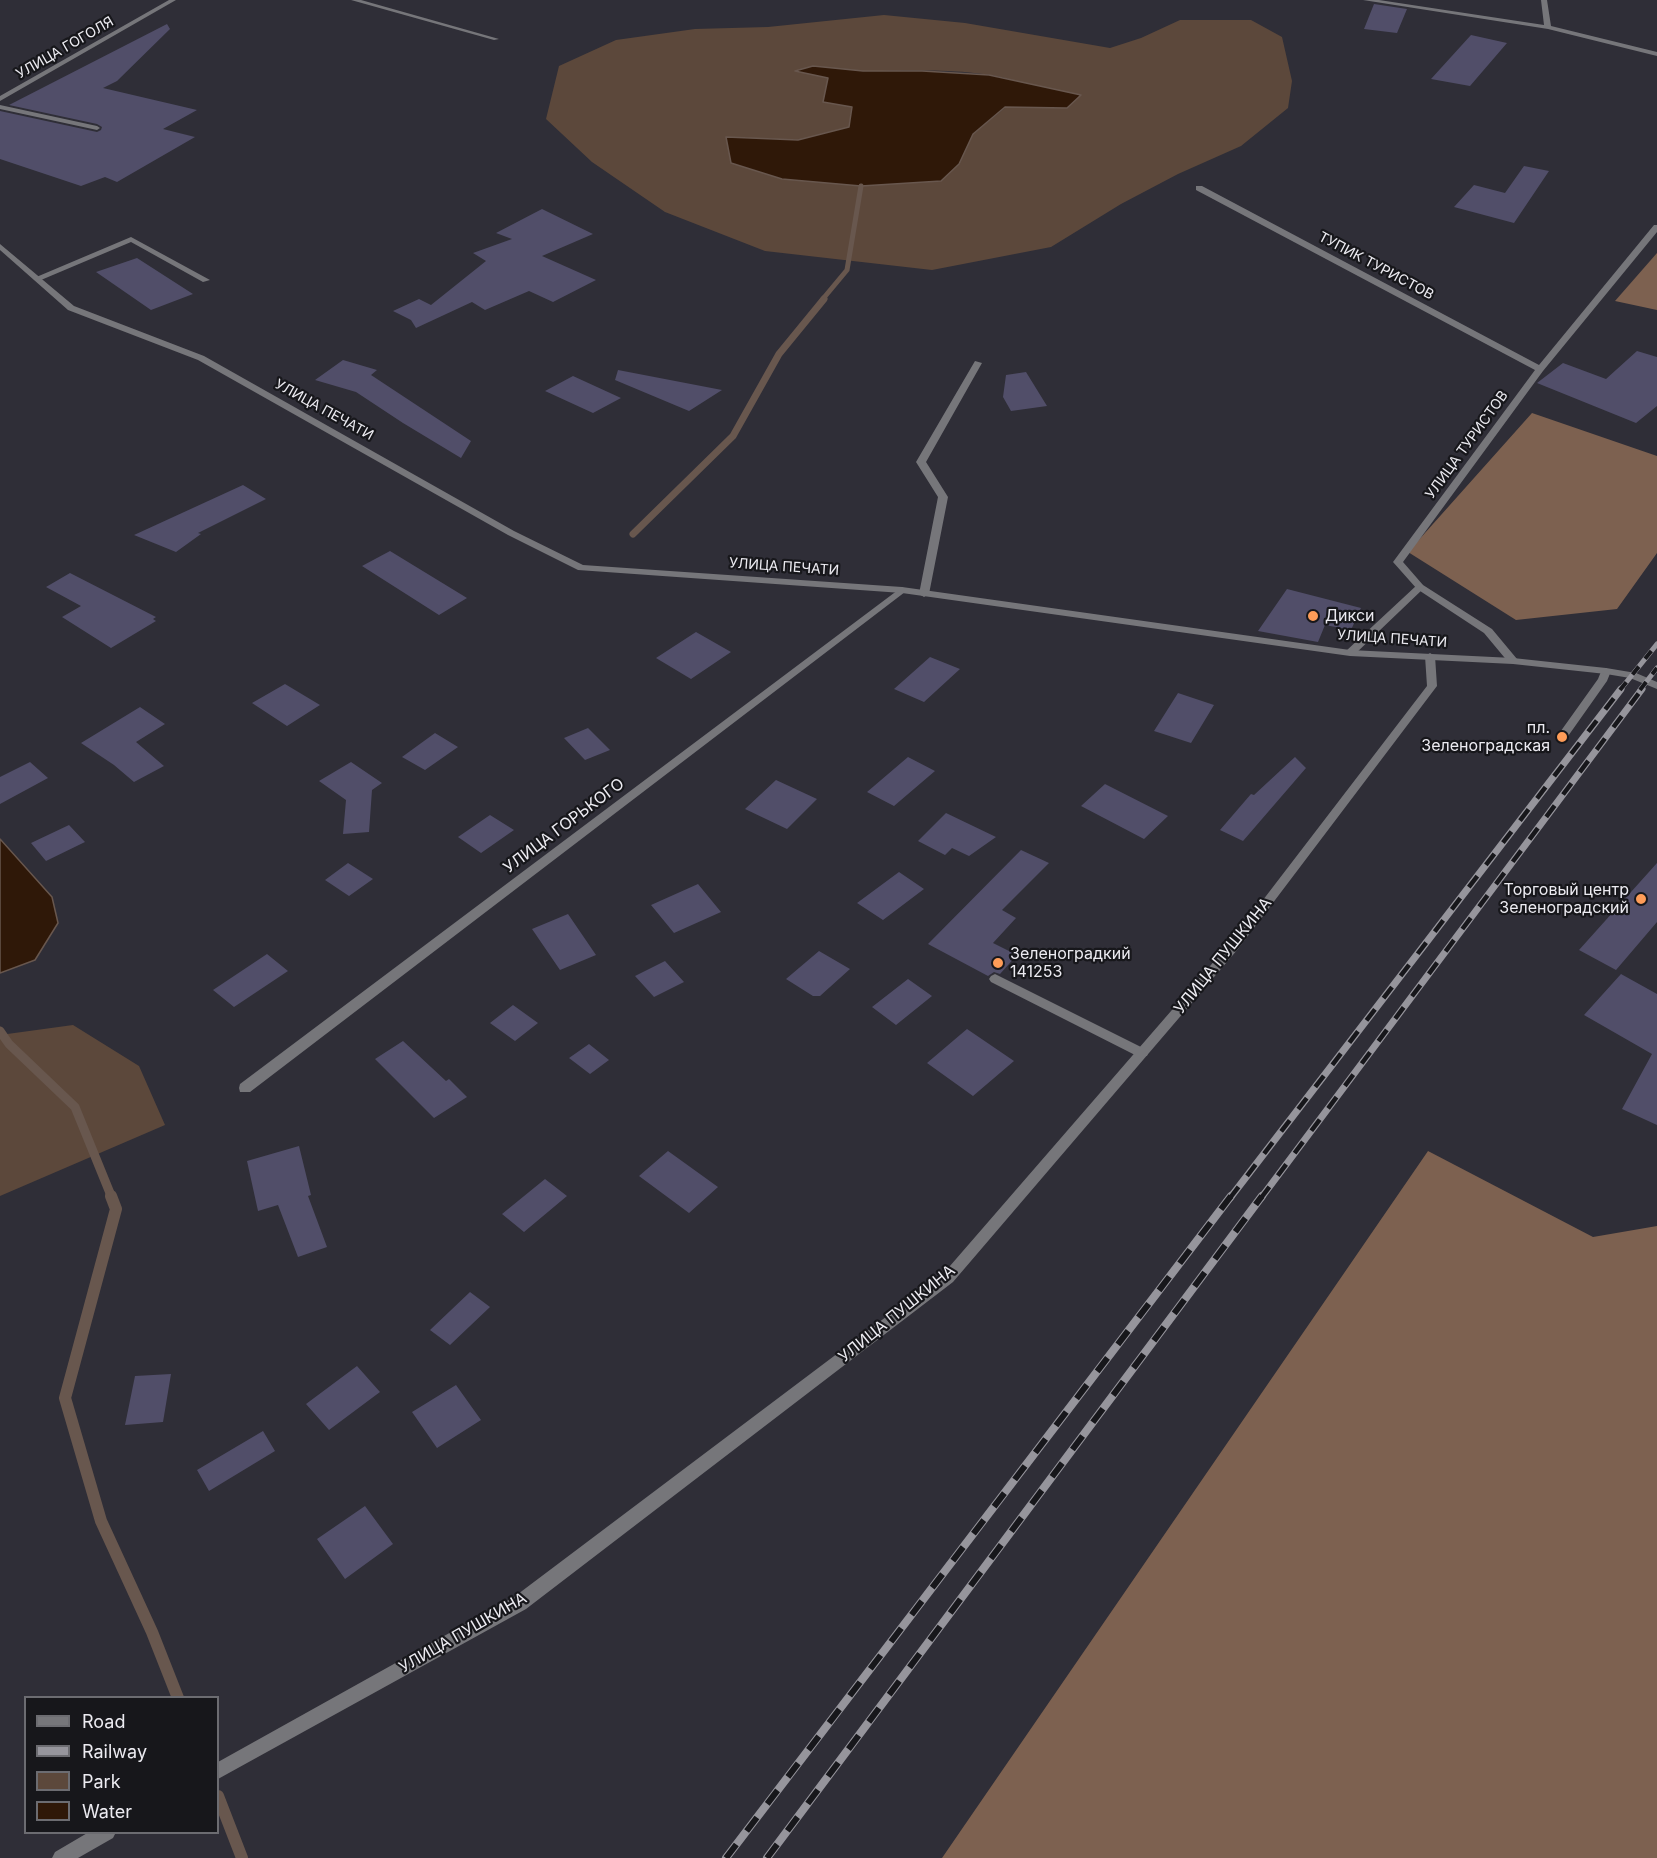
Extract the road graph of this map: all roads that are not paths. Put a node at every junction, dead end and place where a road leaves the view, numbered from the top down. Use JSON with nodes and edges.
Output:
{"nodes":[{"id":1,"x":173,"y":0,"type":"edge"},
{"id":2,"x":354,"y":0,"type":"edge"},
{"id":3,"x":1366,"y":0,"type":"edge"},
{"id":4,"x":1544,"y":0,"type":"edge"},
{"id":5,"x":1548,"y":27,"type":"junction"},
{"id":6,"x":496,"y":39,"type":"dead end"},
{"id":7,"x":1657,"y":54,"type":"edge"},
{"id":8,"x":0,"y":99,"type":"edge"},
{"id":9,"x":0,"y":107,"type":"edge"},
{"id":10,"x":97,"y":128,"type":"dead end"},
{"id":11,"x":1199,"y":188,"type":"dead end"},
{"id":12,"x":1657,"y":227,"type":"edge"},
{"id":13,"x":0,"y":246,"type":"edge"},
{"id":14,"x":38,"y":278,"type":"junction"},
{"id":15,"x":206,"y":280,"type":"dead end"},
{"id":16,"x":978,"y":363,"type":"dead end"},
{"id":17,"x":1540,"y":369,"type":"junction"},
{"id":18,"x":1420,"y":586,"type":"junction"},
{"id":19,"x":902,"y":590,"type":"junction"},
{"id":20,"x":924,"y":594,"type":"junction"},
{"id":21,"x":1350,"y":653,"type":"junction"},
{"id":22,"x":1430,"y":656,"type":"junction"},
{"id":23,"x":1513,"y":661,"type":"junction"},
{"id":24,"x":1606,"y":671,"type":"junction"},
{"id":25,"x":1652,"y":684,"type":"edge"},
{"id":26,"x":1562,"y":737,"type":"dead end"},
{"id":27,"x":994,"y":979,"type":"dead end"},
{"id":28,"x":1142,"y":1053,"type":"junction"},
{"id":29,"x":245,"y":1088,"type":"dead end"},
{"id":30,"x":219,"y":1770,"type":"edge"},
{"id":31,"x":105,"y":1834,"type":"edge"},
{"id":32,"x":61,"y":1858,"type":"edge"}],
"edges":[{"from":1,"to":8,"type":"street","name":"УЛИЦА ГОГОЛЯ"},
{"from":2,"to":6,"type":"street"},
{"from":3,"to":5,"type":"street"},
{"from":4,"to":5,"type":"street"},
{"from":5,"to":7,"type":"street"},
{"from":9,"to":10,"type":"street"},
{"from":11,"to":17,"type":"street","name":"ТУПИК ТУРИСТОВ"},
{"from":12,"to":17,"type":"street","name":"УЛИЦА ТУРИСТОВ"},
{"from":13,"to":14,"type":"street","name":"УЛИЦА ПЕЧАТИ"},
{"from":14,"to":15,"type":"street"},
{"from":14,"to":19,"type":"street","name":"УЛИЦА ПЕЧАТИ"},
{"from":16,"to":20,"type":"street"},
{"from":17,"to":18,"type":"street","name":"УЛИЦА ТУРИСТОВ"},
{"from":18,"to":21,"type":"street"},
{"from":18,"to":23,"type":"street","name":"УЛИЦА ТУРИСТОВ"},
{"from":19,"to":20,"type":"street","name":"УЛИЦА ПЕЧАТИ"},
{"from":19,"to":29,"type":"street","name":"УЛИЦА ГОРЬКОГО"},
{"from":20,"to":21,"type":"street","name":"УЛИЦА ПЕЧАТИ"},
{"from":21,"to":22,"type":"street","name":"УЛИЦА ПЕЧАТИ"},
{"from":22,"to":23,"type":"street","name":"УЛИЦА ПЕЧАТИ"},
{"from":22,"to":28,"type":"street","name":"УЛИЦА ПУШКИНА"},
{"from":23,"to":24,"type":"street","name":"УЛИЦА ПЕЧАТИ"},
{"from":24,"to":25,"type":"street","name":"УЛИЦА ПЕЧАТИ"},
{"from":24,"to":26,"type":"street"},
{"from":27,"to":28,"type":"street"},
{"from":28,"to":30,"type":"street","name":"УЛИЦА ПУШКИНА"},
{"from":31,"to":32,"type":"street"}]}
